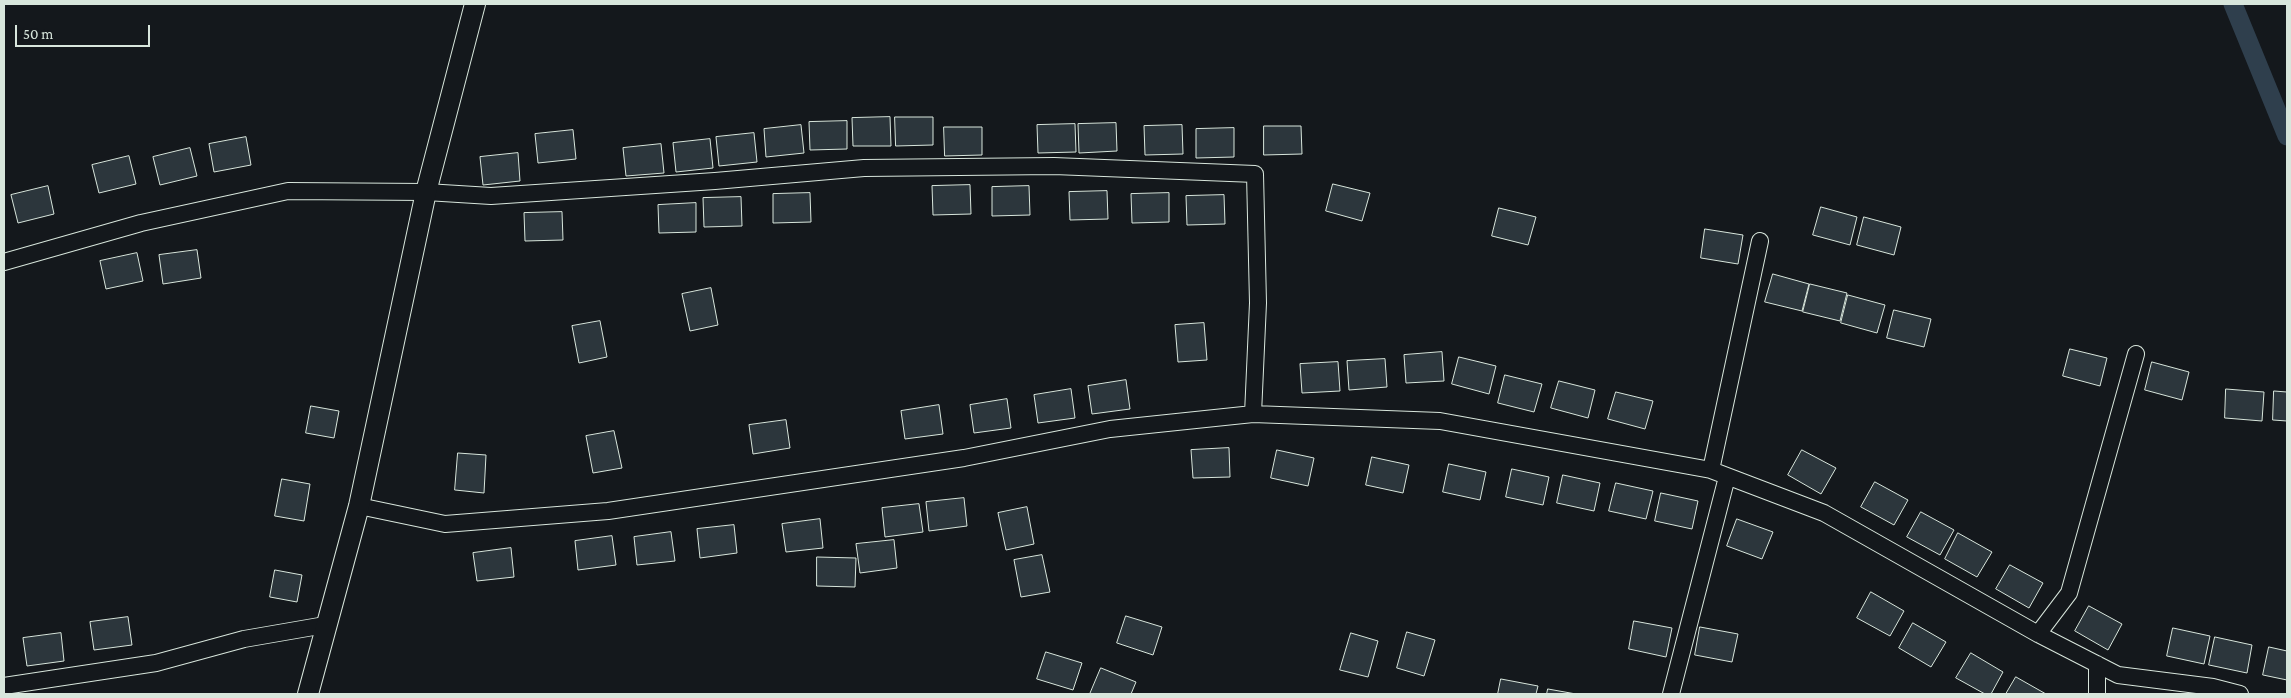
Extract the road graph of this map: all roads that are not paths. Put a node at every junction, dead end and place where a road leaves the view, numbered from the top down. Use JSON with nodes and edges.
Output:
{"nodes":[{"id":1,"x":475,"y":4,"type":"edge"},
{"id":2,"x":426,"y":192,"type":"junction"},
{"id":3,"x":1760,"y":241,"type":"dead end"},
{"id":4,"x":4,"y":262,"type":"edge"},
{"id":5,"x":2136,"y":354,"type":"dead end"},
{"id":6,"x":1252,"y":414,"type":"junction"},
{"id":7,"x":1712,"y":470,"type":"junction"},
{"id":8,"x":1727,"y":477,"type":"junction"},
{"id":9,"x":359,"y":506,"type":"junction"},
{"id":10,"x":325,"y":625,"type":"junction"},
{"id":11,"x":2038,"y":634,"type":"junction"},
{"id":12,"x":2097,"y":664,"type":"junction"},
{"id":13,"x":4,"y":686,"type":"edge"},
{"id":14,"x":308,"y":694,"type":"edge"},
{"id":15,"x":1671,"y":694,"type":"edge"},
{"id":16,"x":2098,"y":694,"type":"edge"},
{"id":17,"x":2240,"y":694,"type":"edge"}],
"edges":[{"from":1,"to":2,"type":"street"},
{"from":2,"to":4,"type":"street"},
{"from":2,"to":6,"type":"street"},
{"from":2,"to":9,"type":"street"},
{"from":3,"to":7,"type":"street"},
{"from":5,"to":11,"type":"street"},
{"from":6,"to":7,"type":"street"},
{"from":6,"to":9,"type":"street"},
{"from":7,"to":8,"type":"street"},
{"from":8,"to":11,"type":"street"},
{"from":8,"to":15,"type":"street"},
{"from":9,"to":10,"type":"street"},
{"from":10,"to":13,"type":"street"},
{"from":10,"to":14,"type":"street"},
{"from":11,"to":12,"type":"street"},
{"from":12,"to":16,"type":"street"},
{"from":12,"to":17,"type":"street"}]}
